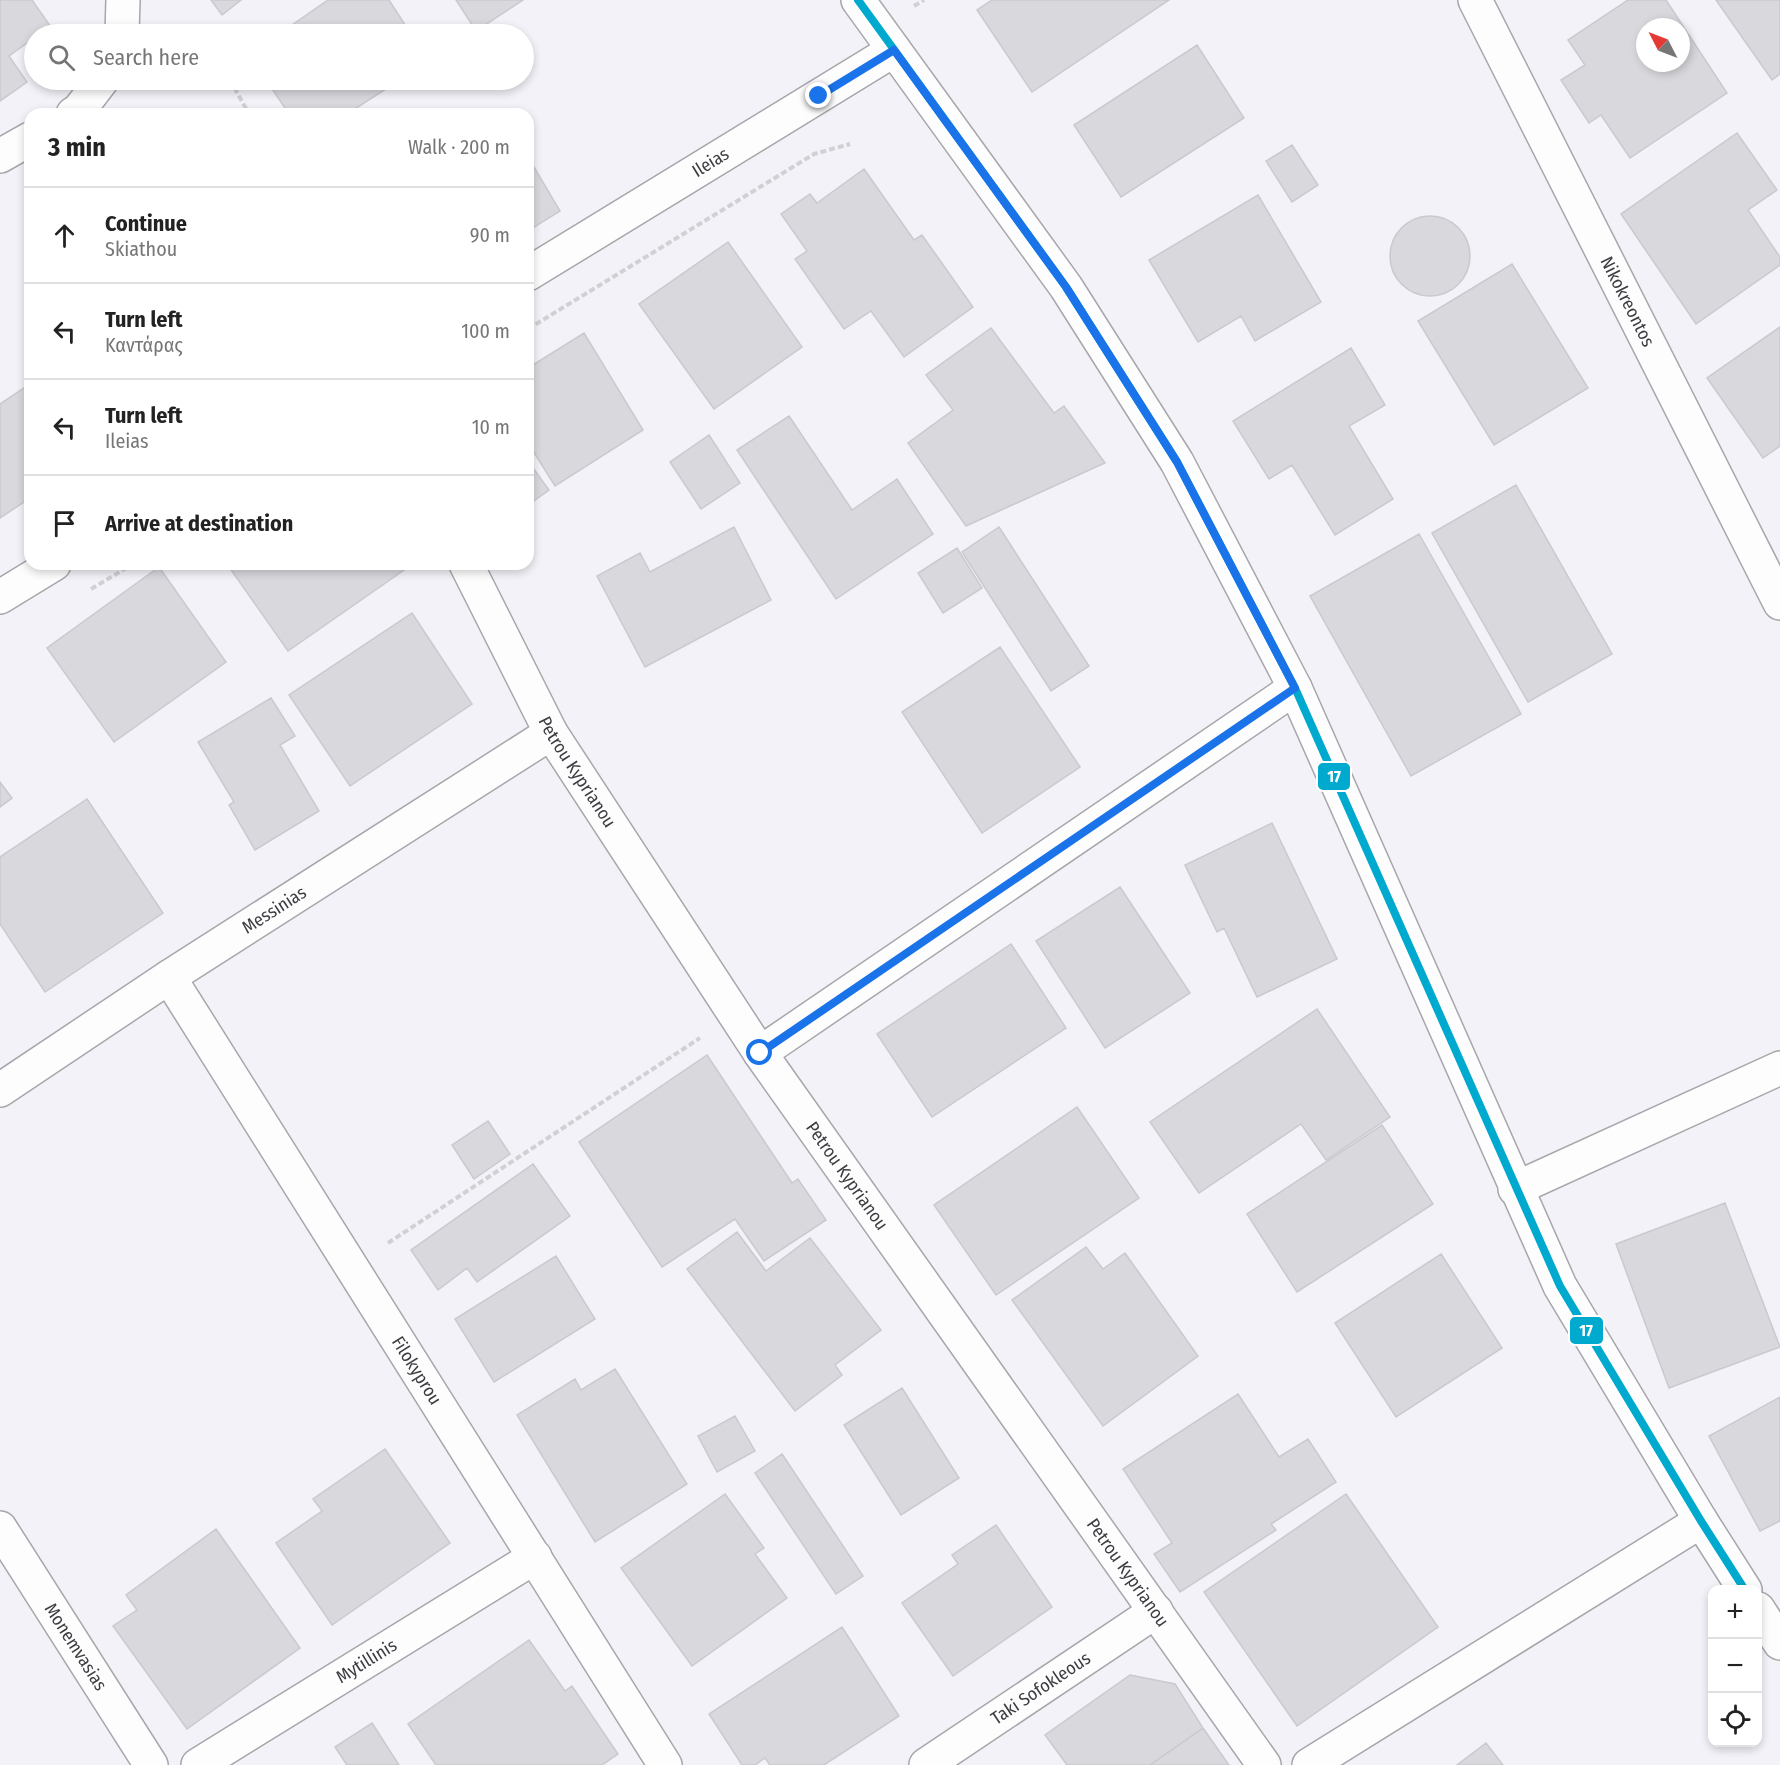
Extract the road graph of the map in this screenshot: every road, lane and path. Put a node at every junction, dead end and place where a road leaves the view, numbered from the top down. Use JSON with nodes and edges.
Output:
{"nodes":[{"id":1,"x":123,"y":0,"type":"edge"},
{"id":2,"x":858,"y":0,"type":"edge"},
{"id":3,"x":1475,"y":0,"type":"edge"},
{"id":4,"x":122,"y":24,"type":"edge"},
{"id":5,"x":894,"y":50,"type":"junction"},
{"id":6,"x":94,"y":90,"type":"edge"},
{"id":7,"x":236,"y":90,"type":"edge"},
{"id":8,"x":81,"y":108,"type":"edge"},
{"id":9,"x":246,"y":108,"type":"edge"},
{"id":10,"x":24,"y":142,"type":"edge"},
{"id":11,"x":850,"y":144,"type":"dead end"},
{"id":12,"x":0,"y":156,"type":"edge"},
{"id":13,"x":534,"y":270,"type":"edge"},
{"id":14,"x":534,"y":325,"type":"edge"},
{"id":15,"x":44,"y":570,"type":"edge"},
{"id":16,"x":469,"y":570,"type":"edge"},
{"id":17,"x":0,"y":597,"type":"edge"},
{"id":18,"x":1780,"y":603,"type":"edge"},
{"id":19,"x":1295,"y":688,"type":"junction"},
{"id":20,"x":551,"y":733,"type":"junction"},
{"id":21,"x":169,"y":977,"type":"junction"},
{"id":22,"x":736,"y":1015,"type":"junction"},
{"id":23,"x":760,"y":1053,"type":"junction"},
{"id":24,"x":1780,"y":1068,"type":"edge"},
{"id":25,"x":0,"y":1089,"type":"edge"},
{"id":26,"x":1515,"y":1189,"type":"junction"},
{"id":27,"x":352,"y":1267,"type":"junction"},
{"id":28,"x":1701,"y":1521,"type":"junction"},
{"id":29,"x":0,"y":1528,"type":"edge"},
{"id":30,"x":535,"y":1557,"type":"junction"},
{"id":31,"x":1742,"y":1585,"type":"edge"},
{"id":32,"x":1156,"y":1611,"type":"junction"},
{"id":33,"x":1762,"y":1615,"type":"edge"},
{"id":34,"x":1780,"y":1643,"type":"edge"},
{"id":35,"x":151,"y":1765,"type":"edge"},
{"id":36,"x":198,"y":1765,"type":"edge"},
{"id":37,"x":666,"y":1765,"type":"edge"},
{"id":38,"x":926,"y":1765,"type":"edge"},
{"id":39,"x":1264,"y":1765,"type":"edge"},
{"id":40,"x":1309,"y":1765,"type":"edge"}],
"edges":[{"from":1,"to":4,"type":"street"},
{"from":2,"to":5,"type":"street"},
{"from":3,"to":18,"type":"street","name":"Nikokreontos"},
{"from":5,"to":13,"type":"street","name":"Ileias"},
{"from":5,"to":19,"type":"street"},
{"from":6,"to":8,"type":"street"},
{"from":7,"to":9,"type":"path"},
{"from":10,"to":12,"type":"street"},
{"from":11,"to":14,"type":"path"},
{"from":15,"to":17,"type":"street"},
{"from":16,"to":20,"type":"street","name":"Petrou Kyprianou"},
{"from":19,"to":23,"type":"street"},
{"from":19,"to":26,"type":"street"},
{"from":20,"to":21,"type":"street","name":"Messinias"},
{"from":20,"to":22,"type":"street","name":"Petrou Kyprianou"},
{"from":21,"to":25,"type":"street","name":"Messinias"},
{"from":21,"to":27,"type":"street","name":"Filokyprou"},
{"from":22,"to":23,"type":"street","name":"Petrou Kyprianou"},
{"from":22,"to":27,"type":"path"},
{"from":23,"to":32,"type":"street","name":"Petrou Kyprianou"},
{"from":24,"to":26,"type":"street"},
{"from":26,"to":28,"type":"street"},
{"from":27,"to":30,"type":"street","name":"Filokyprou"},
{"from":28,"to":31,"type":"street"},
{"from":28,"to":40,"type":"street"},
{"from":29,"to":35,"type":"street","name":"Monemvasias"},
{"from":30,"to":36,"type":"street","name":"Mytillinis"},
{"from":30,"to":37,"type":"street","name":"Filokyprou"},
{"from":32,"to":38,"type":"street","name":"Taki Sofokleous"},
{"from":32,"to":39,"type":"street","name":"Petrou Kyprianou"},
{"from":33,"to":34,"type":"street"}]}
